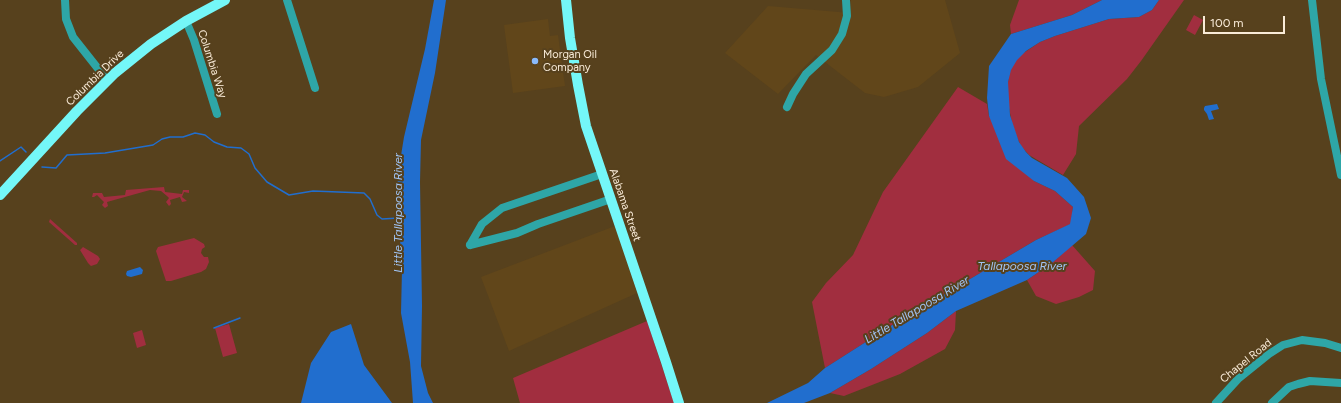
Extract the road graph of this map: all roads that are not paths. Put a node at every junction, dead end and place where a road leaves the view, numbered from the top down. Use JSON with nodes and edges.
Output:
{"nodes":[{"id":1,"x":65,"y":0,"type":"edge"},
{"id":2,"x":225,"y":0,"type":"edge"},
{"id":3,"x":287,"y":0,"type":"edge"},
{"id":4,"x":846,"y":0,"type":"edge"},
{"id":5,"x":1312,"y":0,"type":"edge"},
{"id":6,"x":568,"y":3,"type":"edge"},
{"id":7,"x":186,"y":21,"type":"junction"},
{"id":8,"x":107,"y":80,"type":"junction"},
{"id":9,"x":315,"y":88,"type":"dead end"},
{"id":10,"x":787,"y":107,"type":"dead end"},
{"id":11,"x":217,"y":114,"type":"dead end"},
{"id":12,"x":602,"y":174,"type":"junction"},
{"id":13,"x":1341,"y":175,"type":"edge"},
{"id":14,"x":0,"y":195,"type":"edge"},
{"id":15,"x":610,"y":199,"type":"junction"},
{"id":16,"x":1341,"y":348,"type":"edge"},
{"id":17,"x":1341,"y":383,"type":"edge"},
{"id":18,"x":679,"y":403,"type":"edge"},
{"id":19,"x":1216,"y":403,"type":"edge"},
{"id":20,"x":1272,"y":403,"type":"edge"}],
"edges":[{"from":1,"to":8,"type":"street"},
{"from":2,"to":7,"type":"main road","name":"Columbia Drive"},
{"from":3,"to":9,"type":"street"},
{"from":4,"to":10,"type":"street"},
{"from":5,"to":13,"type":"street"},
{"from":6,"to":12,"type":"main road","name":"Alabama Street"},
{"from":7,"to":8,"type":"main road","name":"Columbia Drive"},
{"from":7,"to":11,"type":"street","name":"Columbia Way"},
{"from":8,"to":14,"type":"main road","name":"Columbia Drive"},
{"from":12,"to":15,"type":"main road","name":"Alabama Street"},
{"from":12,"to":15,"type":"street"},
{"from":15,"to":18,"type":"main road","name":"Alabama Street"},
{"from":16,"to":19,"type":"street","name":"Chapel Road"},
{"from":17,"to":20,"type":"street"}]}
